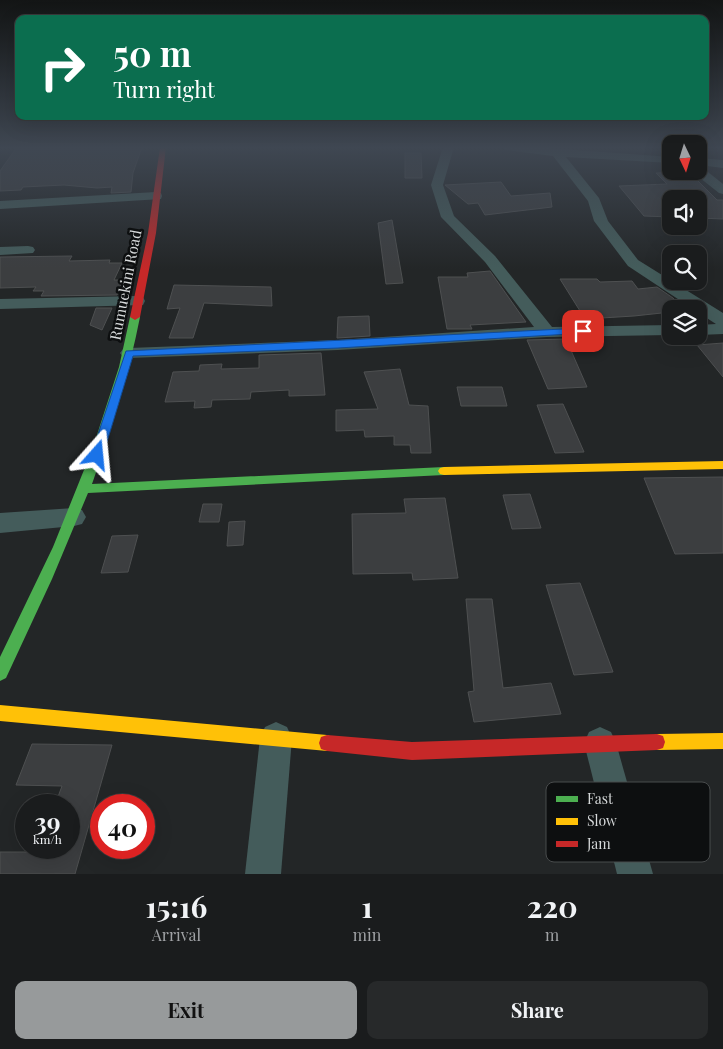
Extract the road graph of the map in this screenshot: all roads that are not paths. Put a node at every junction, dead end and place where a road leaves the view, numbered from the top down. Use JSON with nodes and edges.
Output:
{"nodes":[{"id":1,"x":157,"y":188,"type":"edge"},
{"id":2,"x":438,"y":188,"type":"edge"},
{"id":3,"x":584,"y":188,"type":"edge"},
{"id":4,"x":156,"y":196,"type":"junction"},
{"id":5,"x":0,"y":205,"type":"edge"},
{"id":6,"x":28,"y":250,"type":"dead end"},
{"id":7,"x":0,"y":252,"type":"edge"},
{"id":8,"x":137,"y":301,"type":"junction"},
{"id":9,"x":0,"y":304,"type":"edge"},
{"id":10,"x":723,"y":321,"type":"edge"},
{"id":11,"x":723,"y":329,"type":"edge"},
{"id":12,"x":662,"y":330,"type":"edge"},
{"id":13,"x":707,"y":330,"type":"edge"},
{"id":14,"x":547,"y":332,"type":"junction"},
{"id":15,"x":129,"y":353,"type":"junction"},
{"id":16,"x":723,"y":465,"type":"edge"},
{"id":17,"x":84,"y":489,"type":"junction"},
{"id":18,"x":74,"y":517,"type":"junction"},
{"id":19,"x":0,"y":523,"type":"edge"},
{"id":20,"x":0,"y":674,"type":"edge"},
{"id":21,"x":0,"y":712,"type":"edge"},
{"id":22,"x":276,"y":738,"type":"junction"},
{"id":23,"x":723,"y":741,"type":"edge"},
{"id":24,"x":600,"y":743,"type":"junction"},
{"id":25,"x":610,"y":782,"type":"edge"},
{"id":26,"x":263,"y":874,"type":"edge"}],
"edges":[{"from":1,"to":4,"type":"street","name":"Rumuekini Road"},
{"from":2,"to":14,"type":"street"},
{"from":3,"to":10,"type":"street"},
{"from":4,"to":5,"type":"street"},
{"from":4,"to":8,"type":"street","name":"Rumuekini Road"},
{"from":6,"to":7,"type":"street"},
{"from":8,"to":9,"type":"street"},
{"from":8,"to":15,"type":"street","name":"Rumuekini Road"},
{"from":11,"to":13,"type":"street"},
{"from":12,"to":14,"type":"street"},
{"from":14,"to":15,"type":"street"},
{"from":15,"to":17,"type":"street","name":"Rumuekini Road"},
{"from":16,"to":17,"type":"street"},
{"from":17,"to":18,"type":"street","name":"Rumuekini Road"},
{"from":18,"to":19,"type":"street"},
{"from":18,"to":20,"type":"street","name":"Rumuekini Road"},
{"from":21,"to":22,"type":"street"},
{"from":22,"to":24,"type":"street"},
{"from":22,"to":26,"type":"street"},
{"from":23,"to":24,"type":"street"},
{"from":24,"to":25,"type":"street"}]}
